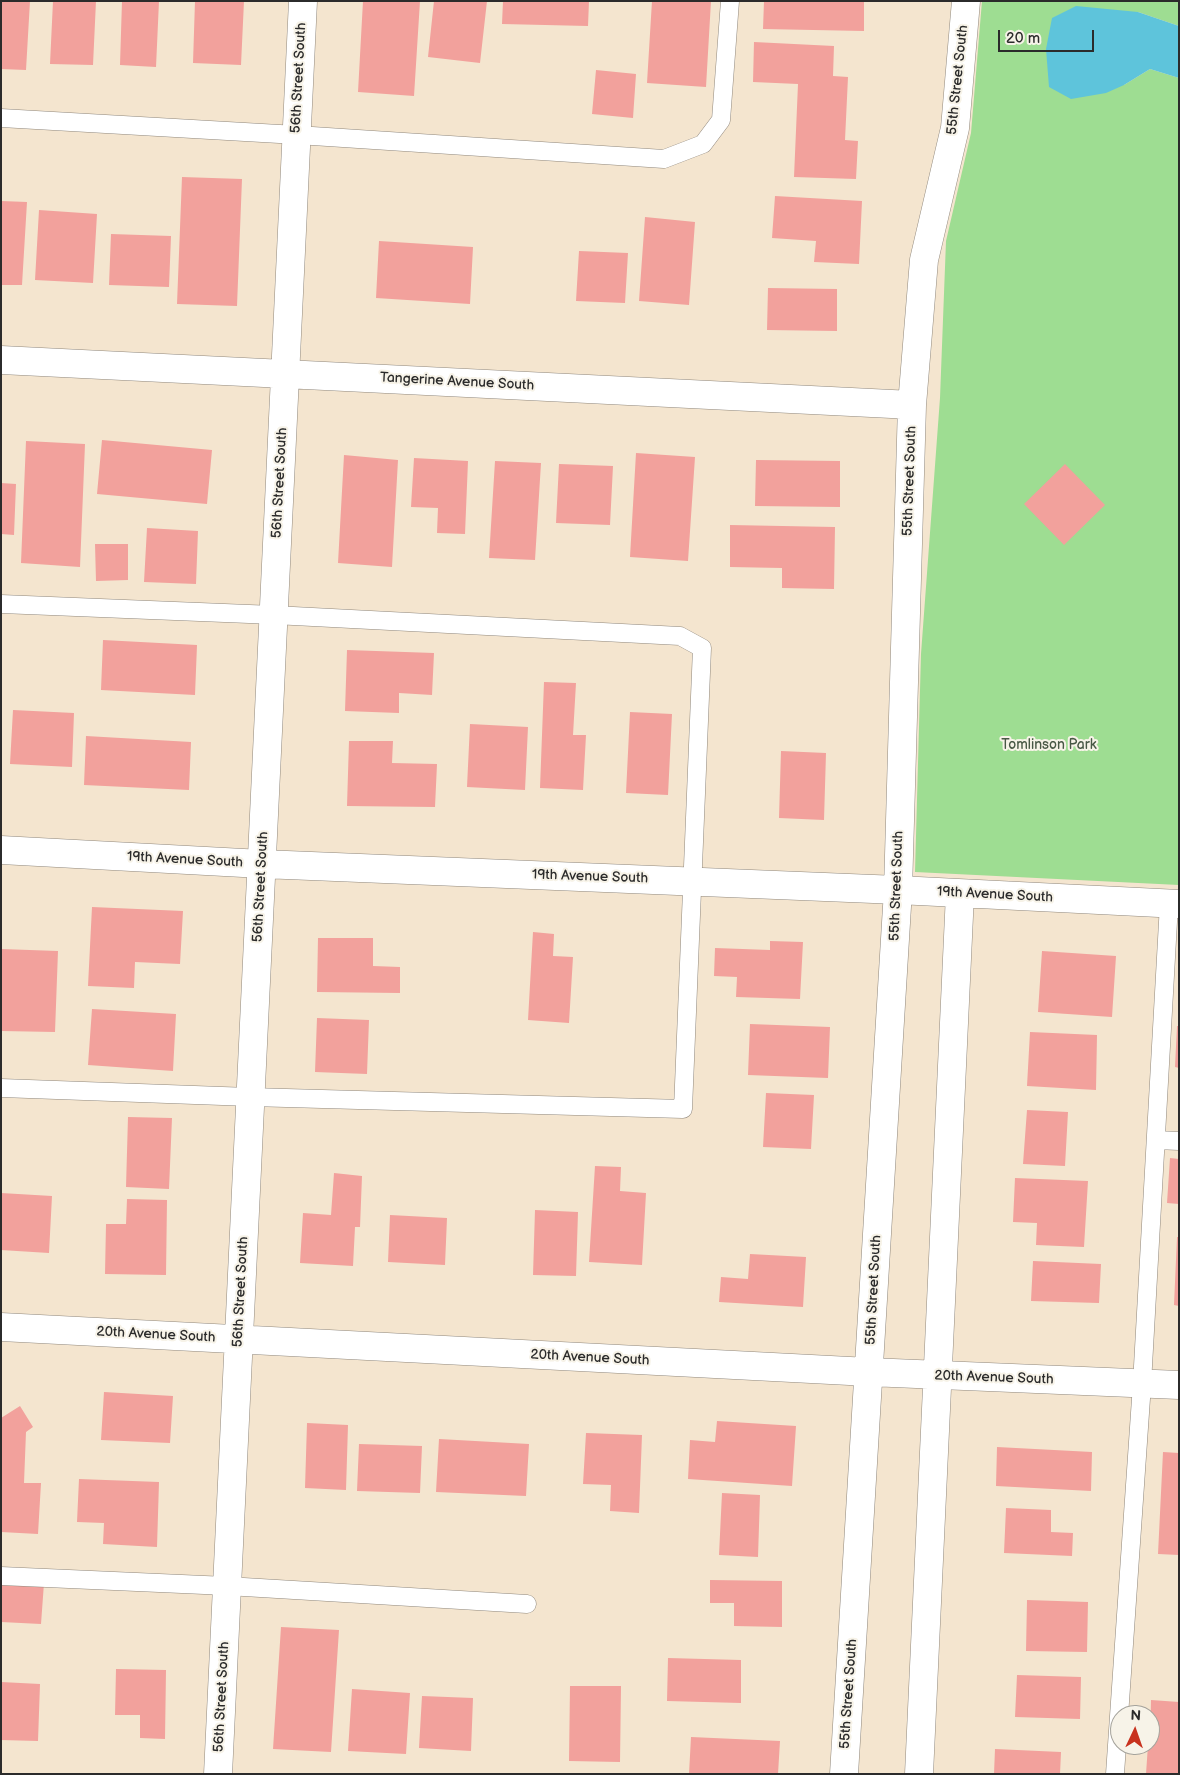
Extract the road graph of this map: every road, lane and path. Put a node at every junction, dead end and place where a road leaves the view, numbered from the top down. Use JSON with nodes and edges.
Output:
{"nodes":[{"id":1,"x":303,"y":1,"type":"edge"},
{"id":2,"x":730,"y":1,"type":"edge"},
{"id":3,"x":966,"y":1,"type":"edge"},
{"id":4,"x":1,"y":118,"type":"edge"},
{"id":5,"x":296,"y":135,"type":"junction"},
{"id":6,"x":1,"y":360,"type":"edge"},
{"id":7,"x":285,"y":374,"type":"junction"},
{"id":8,"x":912,"y":405,"type":"junction"},
{"id":9,"x":1,"y":604,"type":"edge"},
{"id":10,"x":274,"y":615,"type":"junction"},
{"id":11,"x":1,"y":850,"type":"edge"},
{"id":12,"x":262,"y":864,"type":"junction"},
{"id":13,"x":692,"y":882,"type":"junction"},
{"id":14,"x":898,"y":890,"type":"junction"},
{"id":15,"x":960,"y":894,"type":"junction"},
{"id":16,"x":1174,"y":904,"type":"edge"},
{"id":17,"x":1,"y":1088,"type":"edge"},
{"id":18,"x":250,"y":1097,"type":"junction"},
{"id":19,"x":1156,"y":1140,"type":"junction"},
{"id":20,"x":1179,"y":1141,"type":"edge"},
{"id":21,"x":1,"y":1327,"type":"edge"},
{"id":22,"x":239,"y":1339,"type":"junction"},
{"id":23,"x":869,"y":1372,"type":"junction"},
{"id":24,"x":938,"y":1375,"type":"junction"},
{"id":25,"x":1142,"y":1384,"type":"junction"},
{"id":26,"x":1179,"y":1385,"type":"edge"},
{"id":27,"x":1,"y":1576,"type":"edge"},
{"id":28,"x":227,"y":1586,"type":"junction"},
{"id":29,"x":527,"y":1604,"type":"dead end"},
{"id":30,"x":218,"y":1774,"type":"edge"},
{"id":31,"x":844,"y":1774,"type":"edge"},
{"id":32,"x":920,"y":1774,"type":"edge"},
{"id":33,"x":1116,"y":1774,"type":"edge"}],
"edges":[{"from":1,"to":5,"type":"street","name":"56th Street South"},
{"from":2,"to":5,"type":"lane"},
{"from":3,"to":8,"type":"street","name":"55th Street South"},
{"from":4,"to":5,"type":"lane"},
{"from":5,"to":7,"type":"street","name":"56th Street South"},
{"from":6,"to":7,"type":"street","name":"Tangerine Avenue South"},
{"from":7,"to":8,"type":"street","name":"Tangerine Avenue South"},
{"from":7,"to":10,"type":"street","name":"56th Street South"},
{"from":8,"to":14,"type":"street","name":"55th Street South"},
{"from":9,"to":10,"type":"lane"},
{"from":10,"to":12,"type":"street","name":"56th Street South"},
{"from":10,"to":13,"type":"lane"},
{"from":11,"to":12,"type":"street","name":"19th Avenue South"},
{"from":12,"to":13,"type":"street","name":"19th Avenue South"},
{"from":12,"to":18,"type":"street","name":"56th Street South"},
{"from":13,"to":14,"type":"street","name":"19th Avenue South"},
{"from":13,"to":18,"type":"lane"},
{"from":14,"to":15,"type":"street","name":"19th Avenue South"},
{"from":14,"to":23,"type":"street","name":"55th Street South"},
{"from":15,"to":16,"type":"street","name":"19th Avenue South"},
{"from":15,"to":24,"type":"street"},
{"from":16,"to":19,"type":"lane"},
{"from":17,"to":18,"type":"lane"},
{"from":18,"to":22,"type":"street","name":"56th Street South"},
{"from":19,"to":20,"type":"lane"},
{"from":19,"to":25,"type":"lane"},
{"from":21,"to":22,"type":"street","name":"20th Avenue South"},
{"from":22,"to":23,"type":"street","name":"20th Avenue South"},
{"from":22,"to":28,"type":"street","name":"56th Street South"},
{"from":23,"to":24,"type":"street","name":"20th Avenue South"},
{"from":23,"to":31,"type":"street","name":"55th Street South"},
{"from":24,"to":25,"type":"street","name":"20th Avenue South"},
{"from":24,"to":32,"type":"street"},
{"from":25,"to":26,"type":"street","name":"20th Avenue South"},
{"from":25,"to":33,"type":"lane"},
{"from":27,"to":28,"type":"lane"},
{"from":28,"to":29,"type":"lane"},
{"from":28,"to":30,"type":"street","name":"56th Street South"}]}
